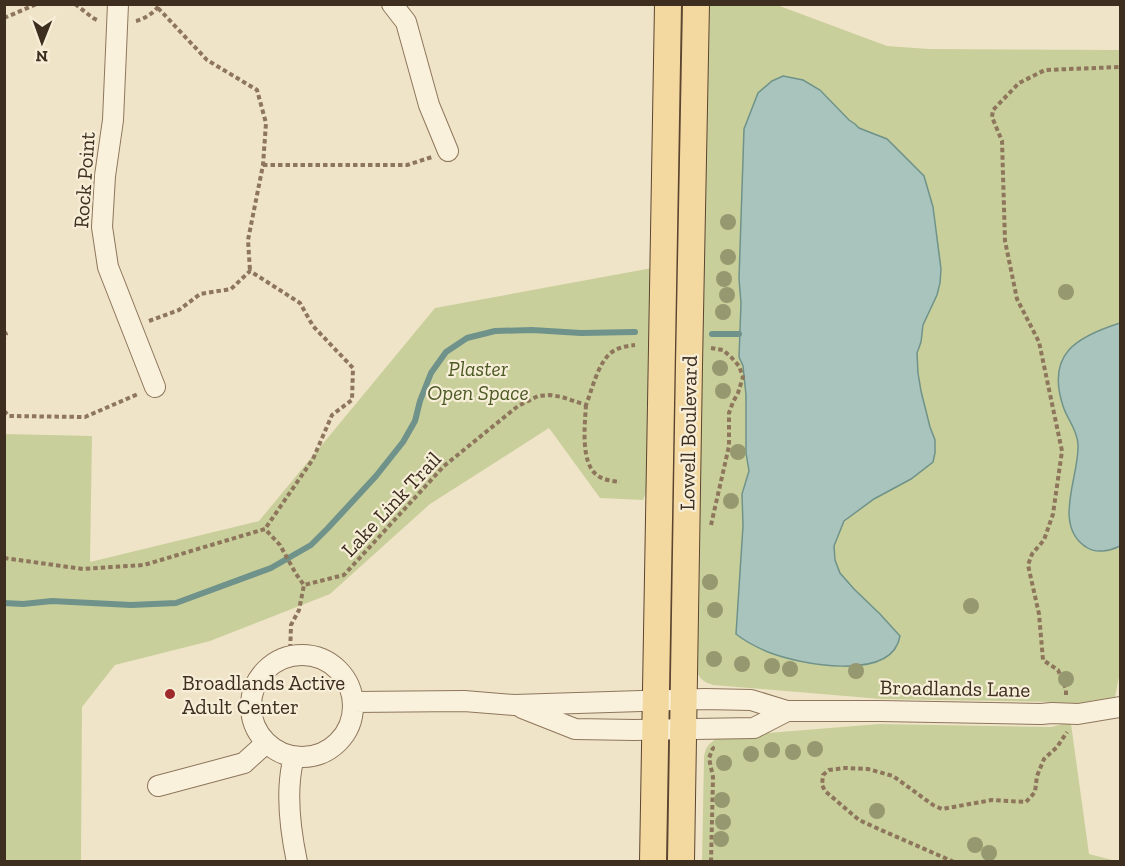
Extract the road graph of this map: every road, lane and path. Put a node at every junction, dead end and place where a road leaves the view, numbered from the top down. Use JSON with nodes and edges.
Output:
{"nodes":[{"id":1,"x":37,"y":4,"type":"edge"},
{"id":2,"x":118,"y":4,"type":"edge"},
{"id":3,"x":160,"y":4,"type":"edge"},
{"id":4,"x":392,"y":4,"type":"edge"},
{"id":5,"x":668,"y":4,"type":"edge"},
{"id":6,"x":696,"y":4,"type":"edge"},
{"id":7,"x":4,"y":18,"type":"edge"},
{"id":8,"x":1120,"y":67,"type":"edge"},
{"id":9,"x":448,"y":151,"type":"joint"},
{"id":10,"x":263,"y":165,"type":"junction"},
{"id":11,"x":250,"y":271,"type":"junction"},
{"id":12,"x":132,"y":326,"type":"junction"},
{"id":13,"x":4,"y":331,"type":"edge"},
{"id":14,"x":4,"y":339,"type":"edge"},
{"id":15,"x":636,"y":345,"type":"dead end"},
{"id":16,"x":709,"y":348,"type":"dead end"},
{"id":17,"x":155,"y":387,"type":"joint"},
{"id":18,"x":586,"y":405,"type":"junction"},
{"id":19,"x":4,"y":411,"type":"edge"},
{"id":20,"x":620,"y":482,"type":"dead end"},
{"id":21,"x":710,"y":528,"type":"dead end"},
{"id":22,"x":265,"y":529,"type":"junction"},
{"id":23,"x":4,"y":558,"type":"edge"},
{"id":24,"x":304,"y":585,"type":"junction"},
{"id":25,"x":290,"y":656,"type":"junction"},
{"id":26,"x":656,"y":700,"type":"junction"},
{"id":27,"x":684,"y":700,"type":"junction"},
{"id":28,"x":353,"y":702,"type":"junction"},
{"id":29,"x":514,"y":705,"type":"junction"},
{"id":30,"x":1120,"y":707,"type":"edge"},
{"id":31,"x":787,"y":711,"type":"junction"},
{"id":32,"x":1067,"y":714,"type":"junction"},
{"id":33,"x":655,"y":729,"type":"junction"},
{"id":34,"x":683,"y":729,"type":"junction"},
{"id":35,"x":266,"y":743,"type":"junction"},
{"id":36,"x":709,"y":744,"type":"dead end"},
{"id":37,"x":294,"y":757,"type":"junction"},
{"id":38,"x":158,"y":786,"type":"dead end"},
{"id":39,"x":297,"y":861,"type":"edge"},
{"id":40,"x":653,"y":861,"type":"edge"},
{"id":41,"x":681,"y":861,"type":"edge"},
{"id":42,"x":711,"y":861,"type":"edge"},
{"id":43,"x":954,"y":861,"type":"edge"}],
"edges":[{"from":1,"to":7,"type":"path"},
{"from":2,"to":12,"type":"street","name":"Rock Point"},
{"from":3,"to":10,"type":"path"},
{"from":4,"to":9,"type":"street"},
{"from":5,"to":26,"type":"main road","name":"Lowell Boulevard"},
{"from":6,"to":27,"type":"main road","name":"Lowell Boulevard"},
{"from":8,"to":32,"type":"path"},
{"from":9,"to":10,"type":"path"},
{"from":10,"to":11,"type":"path"},
{"from":11,"to":12,"type":"path"},
{"from":11,"to":22,"type":"path"},
{"from":12,"to":17,"type":"street","name":"Rock Point"},
{"from":13,"to":14,"type":"path"},
{"from":15,"to":18,"type":"path"},
{"from":16,"to":21,"type":"path"},
{"from":17,"to":19,"type":"path"},
{"from":18,"to":20,"type":"path"},
{"from":18,"to":24,"type":"path","name":"Lake Link Trail"},
{"from":22,"to":23,"type":"path"},
{"from":22,"to":24,"type":"path"},
{"from":24,"to":25,"type":"path"},
{"from":25,"to":28,"type":"street"},
{"from":25,"to":35,"type":"street"},
{"from":26,"to":27,"type":"street","name":"Broadlands Lane"},
{"from":26,"to":29,"type":"street","name":"Broadlands Lane"},
{"from":26,"to":33,"type":"main road","name":"Lowell Boulevard"},
{"from":27,"to":31,"type":"street","name":"Broadlands Lane"},
{"from":27,"to":34,"type":"main road","name":"Lowell Boulevard"},
{"from":28,"to":29,"type":"street","name":"Broadlands Lane"},
{"from":28,"to":37,"type":"street"},
{"from":29,"to":33,"type":"street","name":"Broadlands Lane"},
{"from":30,"to":32,"type":"street","name":"Broadlands Lane"},
{"from":31,"to":32,"type":"street","name":"Broadlands Lane"},
{"from":31,"to":34,"type":"street","name":"Broadlands Lane"},
{"from":32,"to":43,"type":"path"},
{"from":33,"to":34,"type":"street","name":"Broadlands Lane"},
{"from":33,"to":40,"type":"main road","name":"Lowell Boulevard"},
{"from":34,"to":41,"type":"main road","name":"Lowell Boulevard"},
{"from":35,"to":37,"type":"street"},
{"from":35,"to":38,"type":"street"},
{"from":36,"to":42,"type":"path"},
{"from":37,"to":39,"type":"street"}]}
